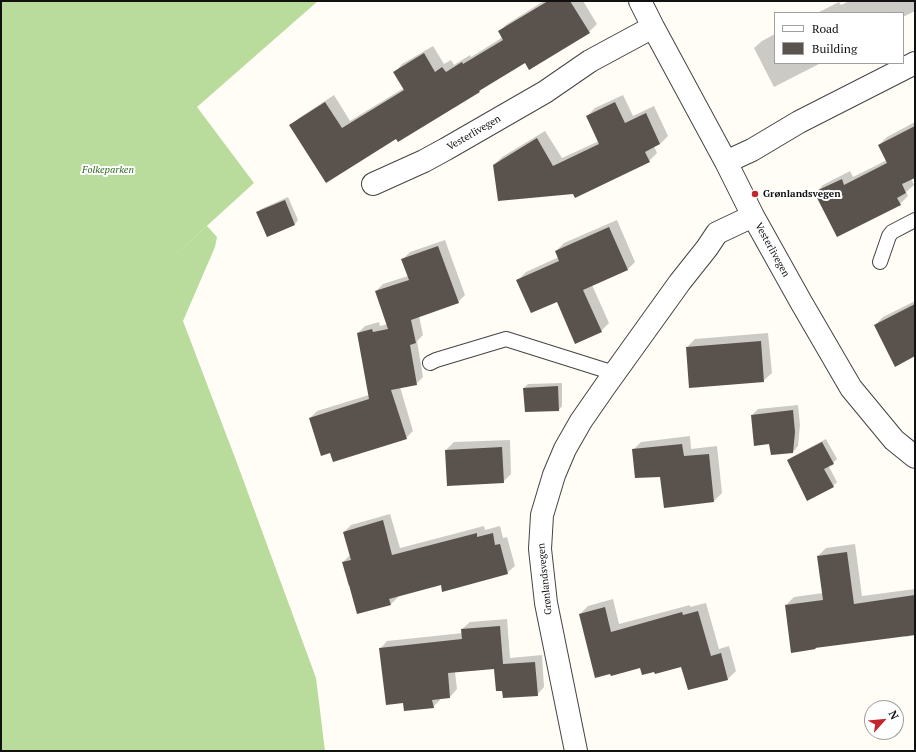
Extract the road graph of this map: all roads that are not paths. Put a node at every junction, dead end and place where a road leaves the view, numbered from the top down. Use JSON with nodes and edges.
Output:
{"nodes":[{"id":1,"x":640,"y":1,"type":"edge"},
{"id":2,"x":653,"y":27,"type":"junction"},
{"id":3,"x":915,"y":63,"type":"edge"},
{"id":4,"x":726,"y":162,"type":"junction"},
{"id":5,"x":373,"y":184,"type":"dead end"},
{"id":6,"x":753,"y":216,"type":"junction"},
{"id":7,"x":915,"y":220,"type":"edge"},
{"id":8,"x":880,"y":262,"type":"dead end"},
{"id":9,"x":430,"y":364,"type":"dead end"},
{"id":10,"x":614,"y":373,"type":"junction"},
{"id":11,"x":915,"y":458,"type":"edge"},
{"id":12,"x":576,"y":751,"type":"edge"}],
"edges":[{"from":1,"to":2,"type":"street","name":"Vesterlivegen"},
{"from":2,"to":4,"type":"street","name":"Vesterlivegen"},
{"from":2,"to":5,"type":"street","name":"Vesterlivegen"},
{"from":3,"to":4,"type":"street"},
{"from":4,"to":6,"type":"street","name":"Vesterlivegen"},
{"from":6,"to":10,"type":"street","name":"Grønlandsvegen"},
{"from":6,"to":11,"type":"street","name":"Vesterlivegen"},
{"from":7,"to":8,"type":"lane"},
{"from":9,"to":10,"type":"lane"},
{"from":10,"to":12,"type":"street","name":"Grønlandsvegen"}]}
